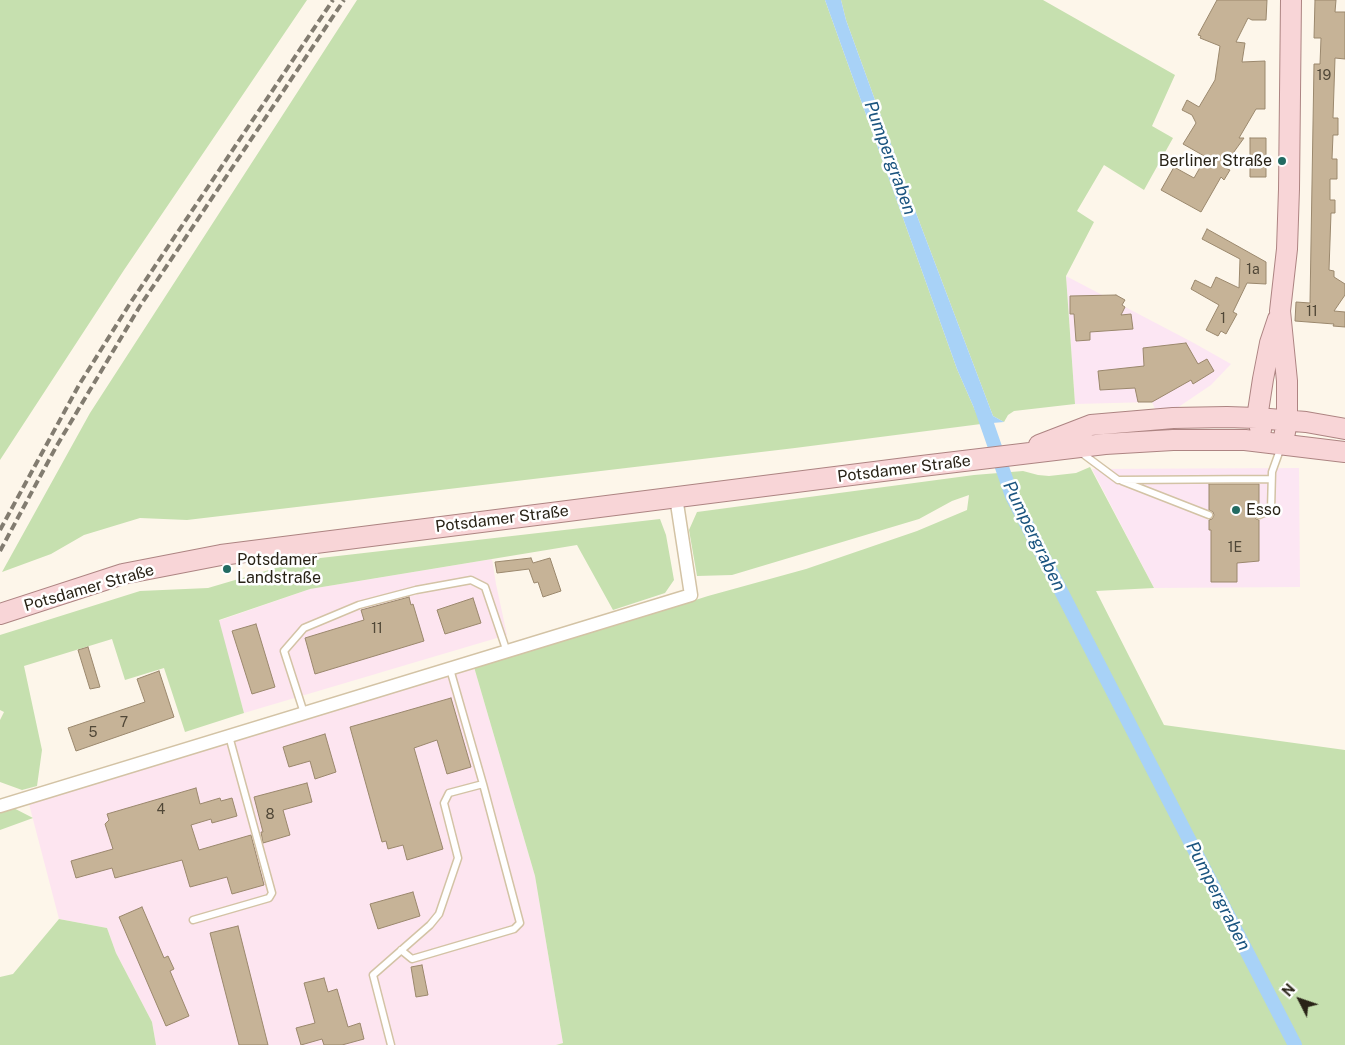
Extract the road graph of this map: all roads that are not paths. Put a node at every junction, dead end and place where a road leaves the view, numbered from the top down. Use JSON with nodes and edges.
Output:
{"nodes":[{"id":1,"x":1291,"y":0,"type":"edge"},
{"id":2,"x":1280,"y":311,"type":"junction"},
{"id":3,"x":1257,"y":418,"type":"junction"},
{"id":4,"x":1287,"y":421,"type":"junction"},
{"id":5,"x":1345,"y":428,"type":"edge"},
{"id":6,"x":1276,"y":443,"type":"junction"},
{"id":7,"x":1074,"y":448,"type":"junction"},
{"id":8,"x":1345,"y":452,"type":"edge"},
{"id":9,"x":1011,"y":456,"type":"junction"},
{"id":10,"x":1271,"y":479,"type":"junction"},
{"id":11,"x":1118,"y":480,"type":"junction"},
{"id":12,"x":676,"y":497,"type":"junction"},
{"id":13,"x":1209,"y":515,"type":"dead end"},
{"id":14,"x":1259,"y":515,"type":"dead end"},
{"id":15,"x":0,"y":614,"type":"edge"},
{"id":16,"x":507,"y":652,"type":"junction"},
{"id":17,"x":450,"y":669,"type":"junction"},
{"id":18,"x":304,"y":713,"type":"junction"},
{"id":19,"x":228,"y":736,"type":"junction"},
{"id":20,"x":483,"y":784,"type":"junction"},
{"id":21,"x":0,"y":806,"type":"edge"},
{"id":22,"x":193,"y":920,"type":"dead end"},
{"id":23,"x":401,"y":950,"type":"junction"},
{"id":24,"x":391,"y":1045,"type":"edge"}],
"edges":[{"from":1,"to":2,"type":"main road"},
{"from":2,"to":3,"type":"main road"},
{"from":2,"to":4,"type":"main road"},
{"from":3,"to":4,"type":"main road","name":"Potsdamer Straße"},
{"from":3,"to":6,"type":"main road"},
{"from":3,"to":9,"type":"main road","name":"Potsdamer Straße"},
{"from":4,"to":5,"type":"main road","name":"Potsdamer Straße"},
{"from":4,"to":6,"type":"main road"},
{"from":6,"to":7,"type":"main road","name":"Potsdamer Straße"},
{"from":6,"to":8,"type":"main road","name":"Potsdamer Straße"},
{"from":6,"to":10,"type":"lane"},
{"from":7,"to":9,"type":"main road","name":"Potsdamer Straße"},
{"from":7,"to":11,"type":"lane"},
{"from":9,"to":12,"type":"main road","name":"Potsdamer Straße"},
{"from":10,"to":11,"type":"lane"},
{"from":10,"to":14,"type":"lane"},
{"from":11,"to":13,"type":"lane"},
{"from":12,"to":15,"type":"main road","name":"Potsdamer Straße"},
{"from":12,"to":16,"type":"street"},
{"from":16,"to":17,"type":"street"},
{"from":16,"to":18,"type":"lane"},
{"from":17,"to":18,"type":"street"},
{"from":17,"to":20,"type":"lane"},
{"from":18,"to":19,"type":"street"},
{"from":19,"to":21,"type":"street"},
{"from":19,"to":22,"type":"lane"},
{"from":20,"to":23,"type":"lane"},
{"from":20,"to":23,"type":"lane"},
{"from":23,"to":24,"type":"lane"}]}
